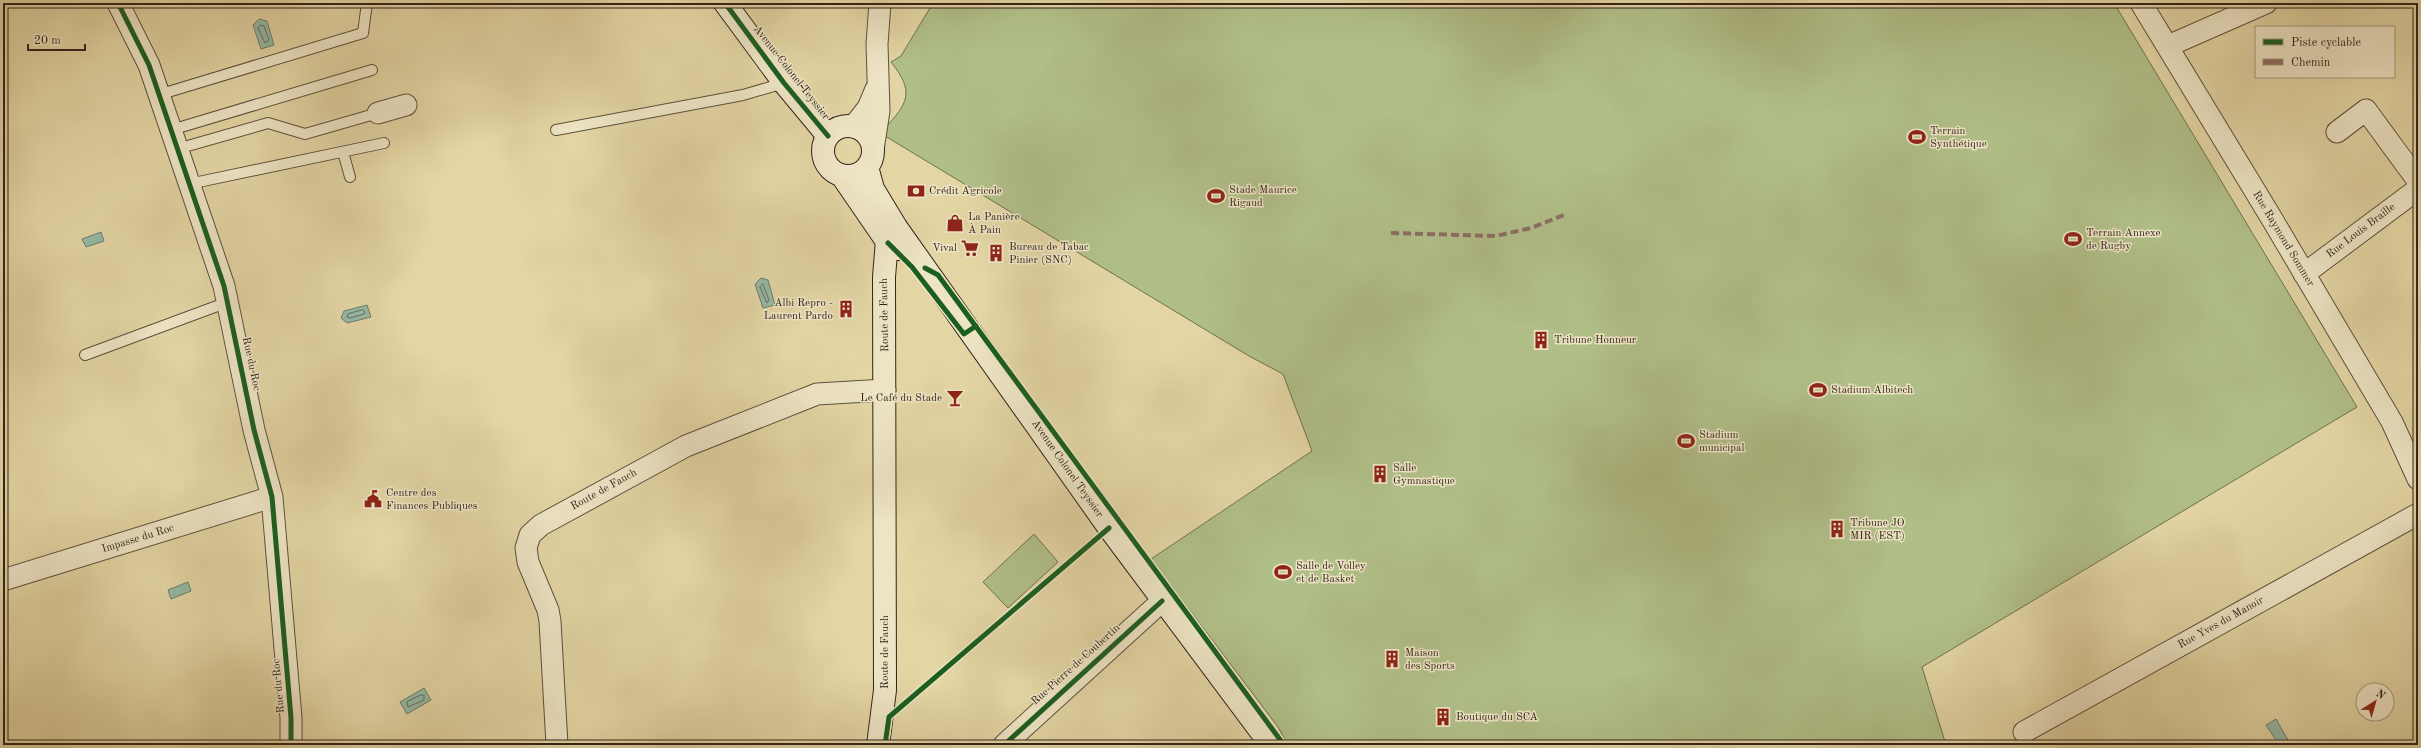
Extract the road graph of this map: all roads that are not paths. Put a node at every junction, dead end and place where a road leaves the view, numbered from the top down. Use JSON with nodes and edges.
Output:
{"nodes":[{"id":1,"x":118,"y":3,"type":"edge"},
{"id":2,"x":367,"y":3,"type":"edge"},
{"id":3,"x":725,"y":3,"type":"edge"},
{"id":4,"x":880,"y":3,"type":"edge"},
{"id":5,"x":2141,"y":3,"type":"edge"},
{"id":6,"x":2266,"y":3,"type":"edge"},
{"id":7,"x":2168,"y":46,"type":"junction"},
{"id":8,"x":372,"y":70,"type":"dead end"},
{"id":9,"x":784,"y":83,"type":"junction"},
{"id":10,"x":878,"y":85,"type":"junction"},
{"id":11,"x":158,"y":95,"type":"junction"},
{"id":12,"x":406,"y":105,"type":"dead end"},
{"id":13,"x":378,"y":113,"type":"joint"},
{"id":14,"x":853,"y":127,"type":"junction"},
{"id":15,"x":556,"y":130,"type":"dead end"},
{"id":16,"x":2337,"y":132,"type":"dead end"},
{"id":17,"x":828,"y":136,"type":"junction"},
{"id":18,"x":174,"y":140,"type":"junction"},
{"id":19,"x":384,"y":143,"type":"dead end"},
{"id":20,"x":343,"y":152,"type":"junction"},
{"id":21,"x":870,"y":159,"type":"junction"},
{"id":22,"x":842,"y":176,"type":"junction"},
{"id":23,"x":350,"y":177,"type":"dead end"},
{"id":24,"x":2418,"y":181,"type":"edge"},
{"id":25,"x":189,"y":184,"type":"junction"},
{"id":26,"x":2418,"y":189,"type":"edge"},
{"id":27,"x":887,"y":240,"type":"junction"},
{"id":28,"x":925,"y":268,"type":"junction"},
{"id":29,"x":2304,"y":274,"type":"junction"},
{"id":30,"x":228,"y":302,"type":"junction"},
{"id":31,"x":85,"y":356,"type":"dead end"},
{"id":32,"x":885,"y":390,"type":"junction"},
{"id":33,"x":2418,"y":480,"type":"edge"},
{"id":34,"x":272,"y":497,"type":"junction"},
{"id":35,"x":2418,"y":514,"type":"edge"},
{"id":36,"x":3,"y":580,"type":"edge"},
{"id":37,"x":1162,"y":600,"type":"junction"},
{"id":38,"x":2024,"y":732,"type":"dead end"},
{"id":39,"x":291,"y":745,"type":"edge"},
{"id":40,"x":557,"y":745,"type":"edge"},
{"id":41,"x":878,"y":745,"type":"edge"},
{"id":42,"x":1004,"y":745,"type":"edge"},
{"id":43,"x":1271,"y":745,"type":"edge"}],
"edges":[{"from":1,"to":11,"type":"street","name":"Rue du Roc"},
{"from":2,"to":11,"type":"lane"},
{"from":3,"to":9,"type":"main road","name":"Avenue Colonel Teyssier"},
{"from":4,"to":10,"type":"street"},
{"from":5,"to":7,"type":"street","name":"Rue Raymond Sommer"},
{"from":6,"to":7,"type":"street"},
{"from":7,"to":29,"type":"street","name":"Rue Raymond Sommer"},
{"from":8,"to":18,"type":"lane"},
{"from":9,"to":15,"type":"lane"},
{"from":9,"to":17,"type":"main road","name":"Avenue Colonel Teyssier"},
{"from":10,"to":14,"type":"street"},
{"from":10,"to":21,"type":"street"},
{"from":11,"to":18,"type":"street","name":"Rue du Roc"},
{"from":12,"to":13,"type":"street"},
{"from":13,"to":18,"type":"lane"},
{"from":14,"to":17,"type":"main road"},
{"from":14,"to":21,"type":"main road"},
{"from":16,"to":24,"type":"street"},
{"from":17,"to":22,"type":"main road"},
{"from":18,"to":25,"type":"street","name":"Rue du Roc"},
{"from":19,"to":20,"type":"lane"},
{"from":20,"to":23,"type":"lane"},
{"from":20,"to":25,"type":"lane"},
{"from":21,"to":22,"type":"main road"},
{"from":21,"to":28,"type":"main road","name":"Avenue Colonel Teyssier"},
{"from":22,"to":27,"type":"main road","name":"Avenue Colonel Teyssier"},
{"from":25,"to":30,"type":"street","name":"Rue du Roc"},
{"from":26,"to":29,"type":"street","name":"Rue Louis Braille"},
{"from":27,"to":28,"type":"main road","name":"Avenue Colonel Teyssier"},
{"from":27,"to":32,"type":"main road","name":"Route de Fauch"},
{"from":28,"to":37,"type":"main road","name":"Avenue Colonel Teyssier"},
{"from":29,"to":33,"type":"street","name":"Rue Raymond Sommer"},
{"from":30,"to":31,"type":"lane"},
{"from":30,"to":34,"type":"street","name":"Rue du Roc"},
{"from":32,"to":40,"type":"street","name":"Route de Fauch"},
{"from":32,"to":41,"type":"main road","name":"Route de Fauch"},
{"from":34,"to":36,"type":"street","name":"Impasse du Roc"},
{"from":34,"to":39,"type":"street","name":"Rue du Roc"},
{"from":35,"to":38,"type":"street","name":"Rue Yves du Manoir"},
{"from":37,"to":42,"type":"street","name":"Rue Pierre de Coubertin"},
{"from":37,"to":43,"type":"main road","name":"Avenue Colonel Teyssier"}]}
